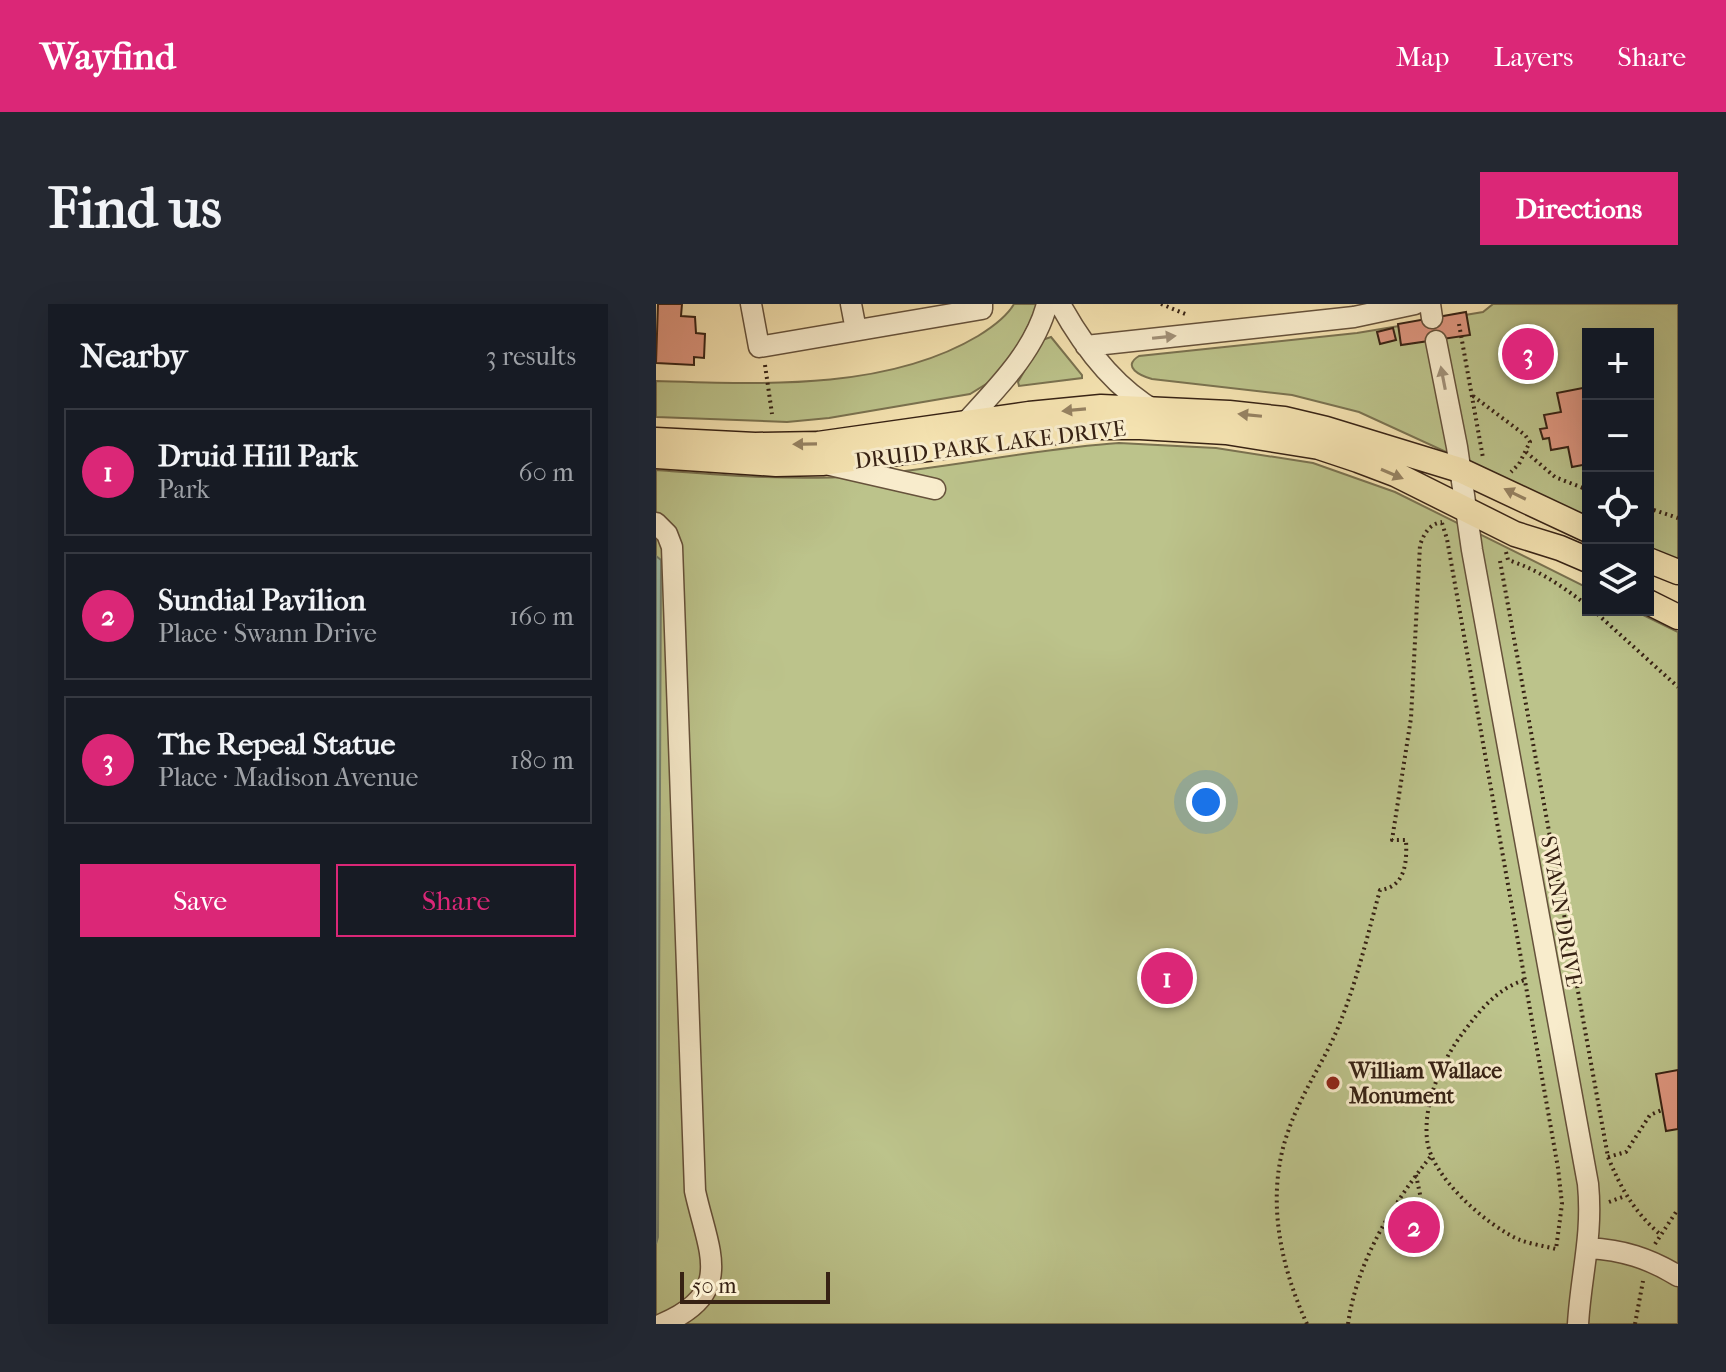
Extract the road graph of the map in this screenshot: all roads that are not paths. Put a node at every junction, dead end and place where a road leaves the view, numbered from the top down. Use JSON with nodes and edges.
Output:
{"nodes":[{"id":1,"x":751,"y":304,"type":"edge"},
{"id":2,"x":851,"y":304,"type":"edge"},
{"id":3,"x":982,"y":304,"type":"edge"},
{"id":4,"x":1047,"y":304,"type":"edge"},
{"id":5,"x":1060,"y":304,"type":"edge"},
{"id":6,"x":1415,"y":304,"type":"edge"},
{"id":7,"x":926,"y":311,"type":"edge"},
{"id":8,"x":856,"y":330,"type":"junction"},
{"id":9,"x":1436,"y":341,"type":"dead end"},
{"id":10,"x":1086,"y":346,"type":"junction"},
{"id":11,"x":1152,"y":409,"type":"junction"},
{"id":12,"x":966,"y":422,"type":"junction"},
{"id":13,"x":1202,"y":430,"type":"junction"},
{"id":14,"x":656,"y":440,"type":"edge"},
{"id":15,"x":656,"y":456,"type":"edge"},
{"id":16,"x":822,"y":463,"type":"junction"},
{"id":17,"x":1460,"y":470,"type":"junction"},
{"id":18,"x":935,"y":489,"type":"dead end"},
{"id":19,"x":1465,"y":507,"type":"junction"},
{"id":20,"x":656,"y":523,"type":"edge"},
{"id":21,"x":1582,"y":527,"type":"edge"},
{"id":22,"x":1510,"y":542,"type":"junction"},
{"id":23,"x":1582,"y":557,"type":"edge"},
{"id":24,"x":1654,"y":562,"type":"edge"},
{"id":25,"x":1582,"y":569,"type":"edge"},
{"id":26,"x":1678,"y":572,"type":"edge"},
{"id":27,"x":1654,"y":590,"type":"edge"},
{"id":28,"x":1678,"y":600,"type":"edge"},
{"id":29,"x":1654,"y":605,"type":"edge"},
{"id":30,"x":1678,"y":617,"type":"edge"},
{"id":31,"x":1589,"y":1248,"type":"junction"},
{"id":32,"x":1678,"y":1276,"type":"edge"},
{"id":33,"x":662,"y":1324,"type":"edge"},
{"id":34,"x":1578,"y":1324,"type":"edge"}],
"edges":[{"from":1,"to":8,"type":"street"},
{"from":2,"to":8,"type":"street"},
{"from":3,"to":7,"type":"street"},
{"from":4,"to":12,"type":"street"},
{"from":5,"to":10,"type":"street"},
{"from":10,"to":6,"type":"street","one_way":true},
{"from":7,"to":8,"type":"street"},
{"from":17,"to":9,"type":"street","name":"SWANN DRIVE","one_way":true},
{"from":10,"to":11,"type":"street"},
{"from":11,"to":12,"type":"main road","name":"DRUID PARK LAKE DRIVE","one_way":true},
{"from":11,"to":13,"type":"street"},
{"from":17,"to":11,"type":"main road","name":"DRUID PARK LAKE DRIVE","one_way":true},
{"from":12,"to":14,"type":"main road","name":"DRUID PARK LAKE DRIVE","one_way":true},
{"from":13,"to":16,"type":"main road","name":"DRUID PARK LAKE DRIVE"},
{"from":13,"to":19,"type":"main road","name":"DRUID PARK LAKE DRIVE","one_way":true},
{"from":15,"to":16,"type":"main road","name":"DRUID PARK LAKE DRIVE"},
{"from":16,"to":18,"type":"street"},
{"from":17,"to":19,"type":"street","name":"SWANN DRIVE"},
{"from":21,"to":17,"type":"main road","name":"DRUID PARK LAKE DRIVE","one_way":true},
{"from":19,"to":22,"type":"main road","name":"DRUID PARK LAKE DRIVE"},
{"from":19,"to":31,"type":"street","name":"SWANN DRIVE"},
{"from":20,"to":33,"type":"street"},
{"from":22,"to":23,"type":"main road","name":"DRUID PARK LAKE DRIVE"},
{"from":22,"to":25,"type":"main road"},
{"from":24,"to":26,"type":"main road"},
{"from":27,"to":28,"type":"main road"},
{"from":29,"to":30,"type":"main road"},
{"from":31,"to":32,"type":"street"},
{"from":31,"to":34,"type":"street","name":"SWANN DRIVE"}]}
